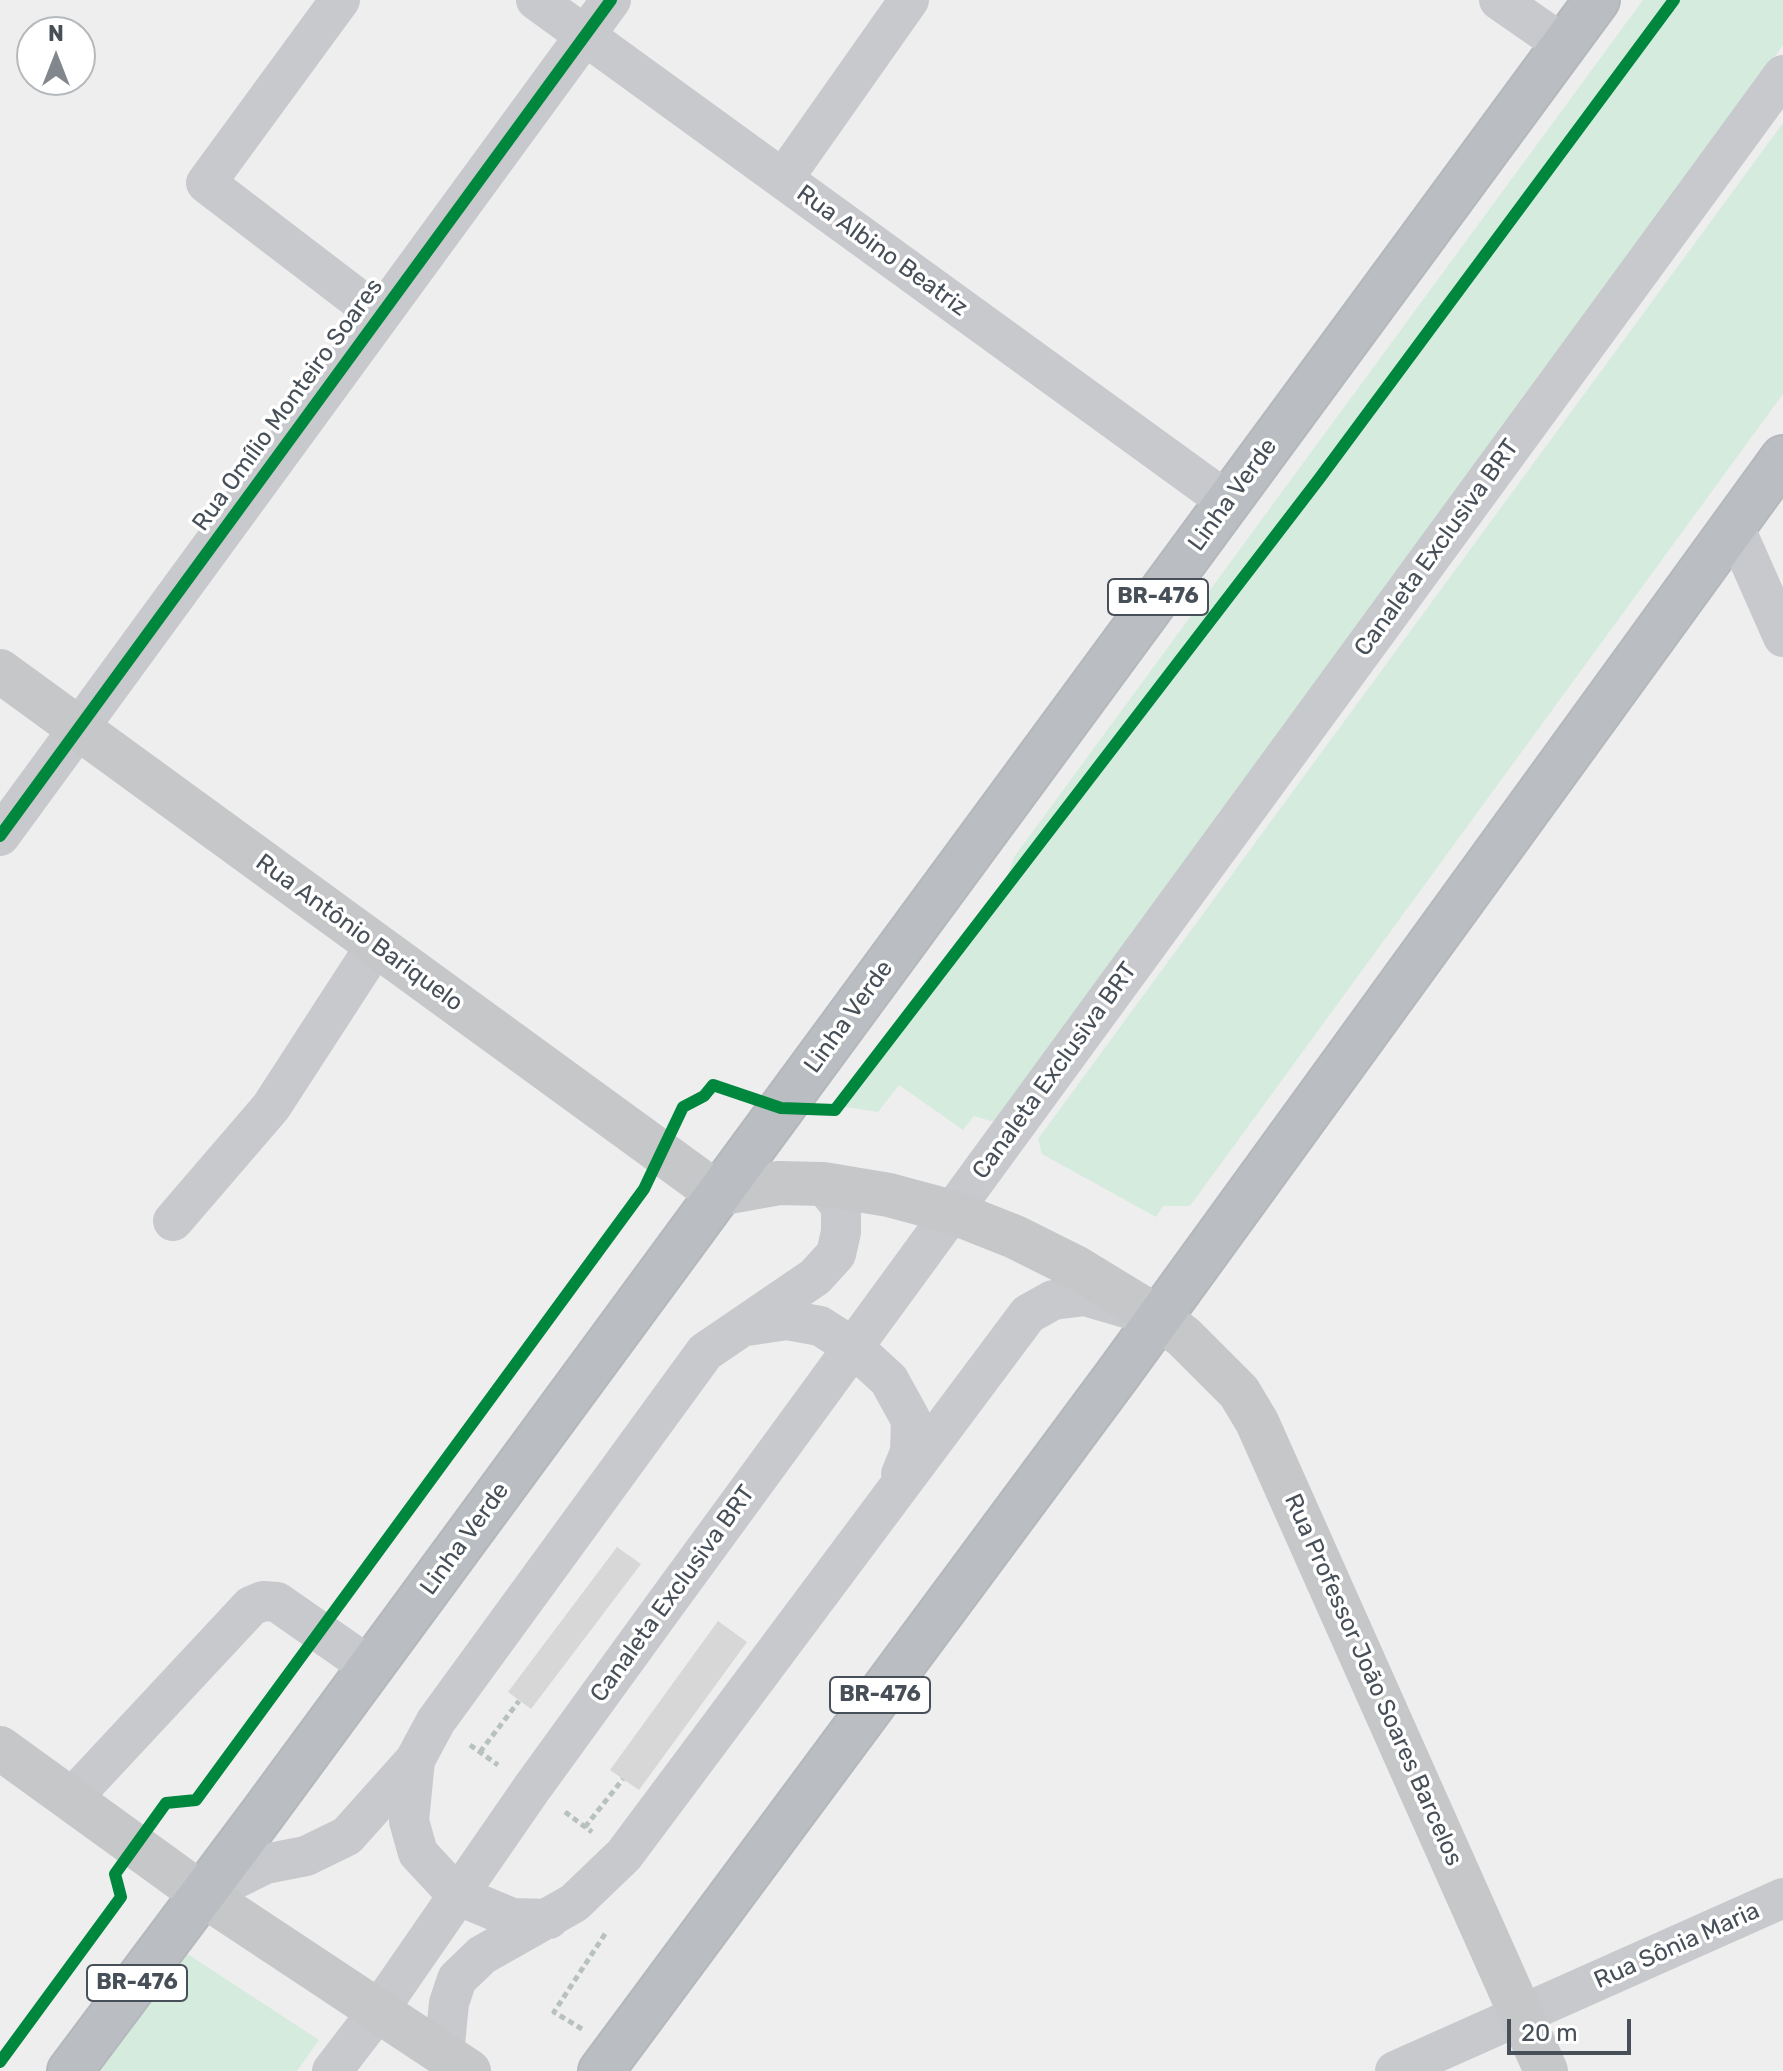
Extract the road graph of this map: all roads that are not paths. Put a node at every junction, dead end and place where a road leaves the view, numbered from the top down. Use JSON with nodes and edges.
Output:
{"nodes":[{"id":1,"x":340,"y":0,"type":"edge"},
{"id":2,"x":536,"y":0,"type":"edge"},
{"id":3,"x":611,"y":0,"type":"edge"},
{"id":4,"x":909,"y":0,"type":"edge"},
{"id":5,"x":1499,"y":0,"type":"edge"},
{"id":6,"x":1597,"y":0,"type":"edge"},
{"id":7,"x":585,"y":36,"type":"junction"},
{"id":8,"x":1564,"y":45,"type":"junction"},
{"id":9,"x":1783,"y":75,"type":"edge"},
{"id":10,"x":783,"y":179,"type":"junction"},
{"id":11,"x":380,"y":316,"type":"junction"},
{"id":12,"x":1783,"y":458,"type":"edge"},
{"id":13,"x":1228,"y":502,"type":"junction"},
{"id":14,"x":1734,"y":526,"type":"junction"},
{"id":15,"x":1783,"y":637,"type":"edge"},
{"id":16,"x":0,"y":671,"type":"edge"},
{"id":17,"x":79,"y":728,"type":"junction"},
{"id":18,"x":0,"y":836,"type":"edge"},
{"id":19,"x":376,"y":945,"type":"junction"},
{"id":20,"x":823,"y":1184,"type":"junction"},
{"id":21,"x":718,"y":1194,"type":"junction"},
{"id":22,"x":952,"y":1212,"type":"junction"},
{"id":23,"x":173,"y":1221,"type":"dead end"},
{"id":24,"x":1159,"y":1318,"type":"junction"},
{"id":25,"x":743,"y":1326,"type":"junction"},
{"id":26,"x":853,"y":1347,"type":"junction"},
{"id":27,"x":894,"y":1491,"type":"junction"},
{"id":28,"x":370,"y":1667,"type":"junction"},
{"id":29,"x":0,"y":1748,"type":"edge"},
{"id":30,"x":415,"y":1760,"type":"junction"},
{"id":31,"x":71,"y":1799,"type":"junction"},
{"id":32,"x":203,"y":1895,"type":"junction"},
{"id":33,"x":457,"y":1895,"type":"junction"},
{"id":34,"x":1783,"y":1898,"type":"edge"},
{"id":35,"x":549,"y":1919,"type":"junction"},
{"id":36,"x":378,"y":2011,"type":"junction"},
{"id":37,"x":1521,"y":2015,"type":"junction"},
{"id":38,"x":456,"y":2062,"type":"edge"},
{"id":39,"x":70,"y":2071,"type":"edge"},
{"id":40,"x":332,"y":2071,"type":"edge"},
{"id":41,"x":601,"y":2071,"type":"edge"},
{"id":42,"x":1395,"y":2071,"type":"edge"},
{"id":43,"x":1546,"y":2071,"type":"edge"}],
"edges":[{"from":1,"to":11,"type":"street"},
{"from":2,"to":7,"type":"street","name":"Rua Albino Beatriz"},
{"from":3,"to":7,"type":"street","name":"Rua Omílio Monteiro Soares"},
{"from":4,"to":10,"type":"street"},
{"from":5,"to":8,"type":"street"},
{"from":6,"to":8,"type":"highway","name":"Linha Verde","number":"BR-476"},
{"from":7,"to":10,"type":"street","name":"Rua Albino Beatriz"},
{"from":7,"to":11,"type":"street","name":"Rua Omílio Monteiro Soares"},
{"from":8,"to":13,"type":"highway","name":"Linha Verde","number":"BR-476"},
{"from":9,"to":22,"type":"street","name":"Canaleta Exclusiva BRT"},
{"from":10,"to":13,"type":"street","name":"Rua Albino Beatriz"},
{"from":11,"to":17,"type":"street","name":"Rua Omílio Monteiro Soares"},
{"from":12,"to":14,"type":"highway","number":"BR-476"},
{"from":13,"to":21,"type":"highway","name":"Linha Verde","number":"BR-476"},
{"from":14,"to":15,"type":"street"},
{"from":14,"to":24,"type":"highway","number":"BR-476"},
{"from":16,"to":17,"type":"main road","name":"Rua Antônio Bariquelo"},
{"from":17,"to":18,"type":"street","name":"Rua Omílio Monteiro Soares"},
{"from":17,"to":19,"type":"main road","name":"Rua Antônio Bariquelo"},
{"from":19,"to":21,"type":"main road","name":"Rua Antônio Bariquelo"},
{"from":19,"to":23,"type":"street"},
{"from":20,"to":21,"type":"main road","name":"Rua Professor João Soares Barcelos"},
{"from":20,"to":22,"type":"main road","name":"Rua Professor João Soares Barcelos"},
{"from":20,"to":25,"type":"street"},
{"from":21,"to":28,"type":"highway","name":"Linha Verde","number":"BR-476"},
{"from":22,"to":24,"type":"main road","name":"Rua Professor João Soares Barcelos"},
{"from":22,"to":26,"type":"street","name":"Canaleta Exclusiva BRT"},
{"from":24,"to":27,"type":"street"},
{"from":24,"to":37,"type":"main road","name":"Rua Professor João Soares Barcelos"},
{"from":24,"to":41,"type":"highway","number":"BR-476"},
{"from":25,"to":26,"type":"street"},
{"from":25,"to":30,"type":"street"},
{"from":26,"to":27,"type":"street"},
{"from":26,"to":33,"type":"street","name":"Canaleta Exclusiva BRT"},
{"from":27,"to":35,"type":"street"},
{"from":28,"to":31,"type":"street"},
{"from":28,"to":32,"type":"highway","name":"Linha Verde","number":"BR-476"},
{"from":29,"to":31,"type":"main road"},
{"from":30,"to":32,"type":"street"},
{"from":30,"to":33,"type":"street"},
{"from":31,"to":32,"type":"main road"},
{"from":32,"to":36,"type":"main road"},
{"from":32,"to":39,"type":"highway","name":"Linha Verde","number":"BR-476"},
{"from":33,"to":35,"type":"street"},
{"from":33,"to":36,"type":"street","name":"Canaleta Exclusiva BRT"},
{"from":34,"to":37,"type":"street","name":"Rua Sônia Maria"},
{"from":35,"to":38,"type":"street"},
{"from":36,"to":38,"type":"main road"},
{"from":36,"to":40,"type":"street","name":"Canaleta Exclusiva BRT"},
{"from":37,"to":42,"type":"street","name":"Rua Sônia Maria"},
{"from":37,"to":43,"type":"main road","name":"Rua Professor João Soares Barcelos"}]}
